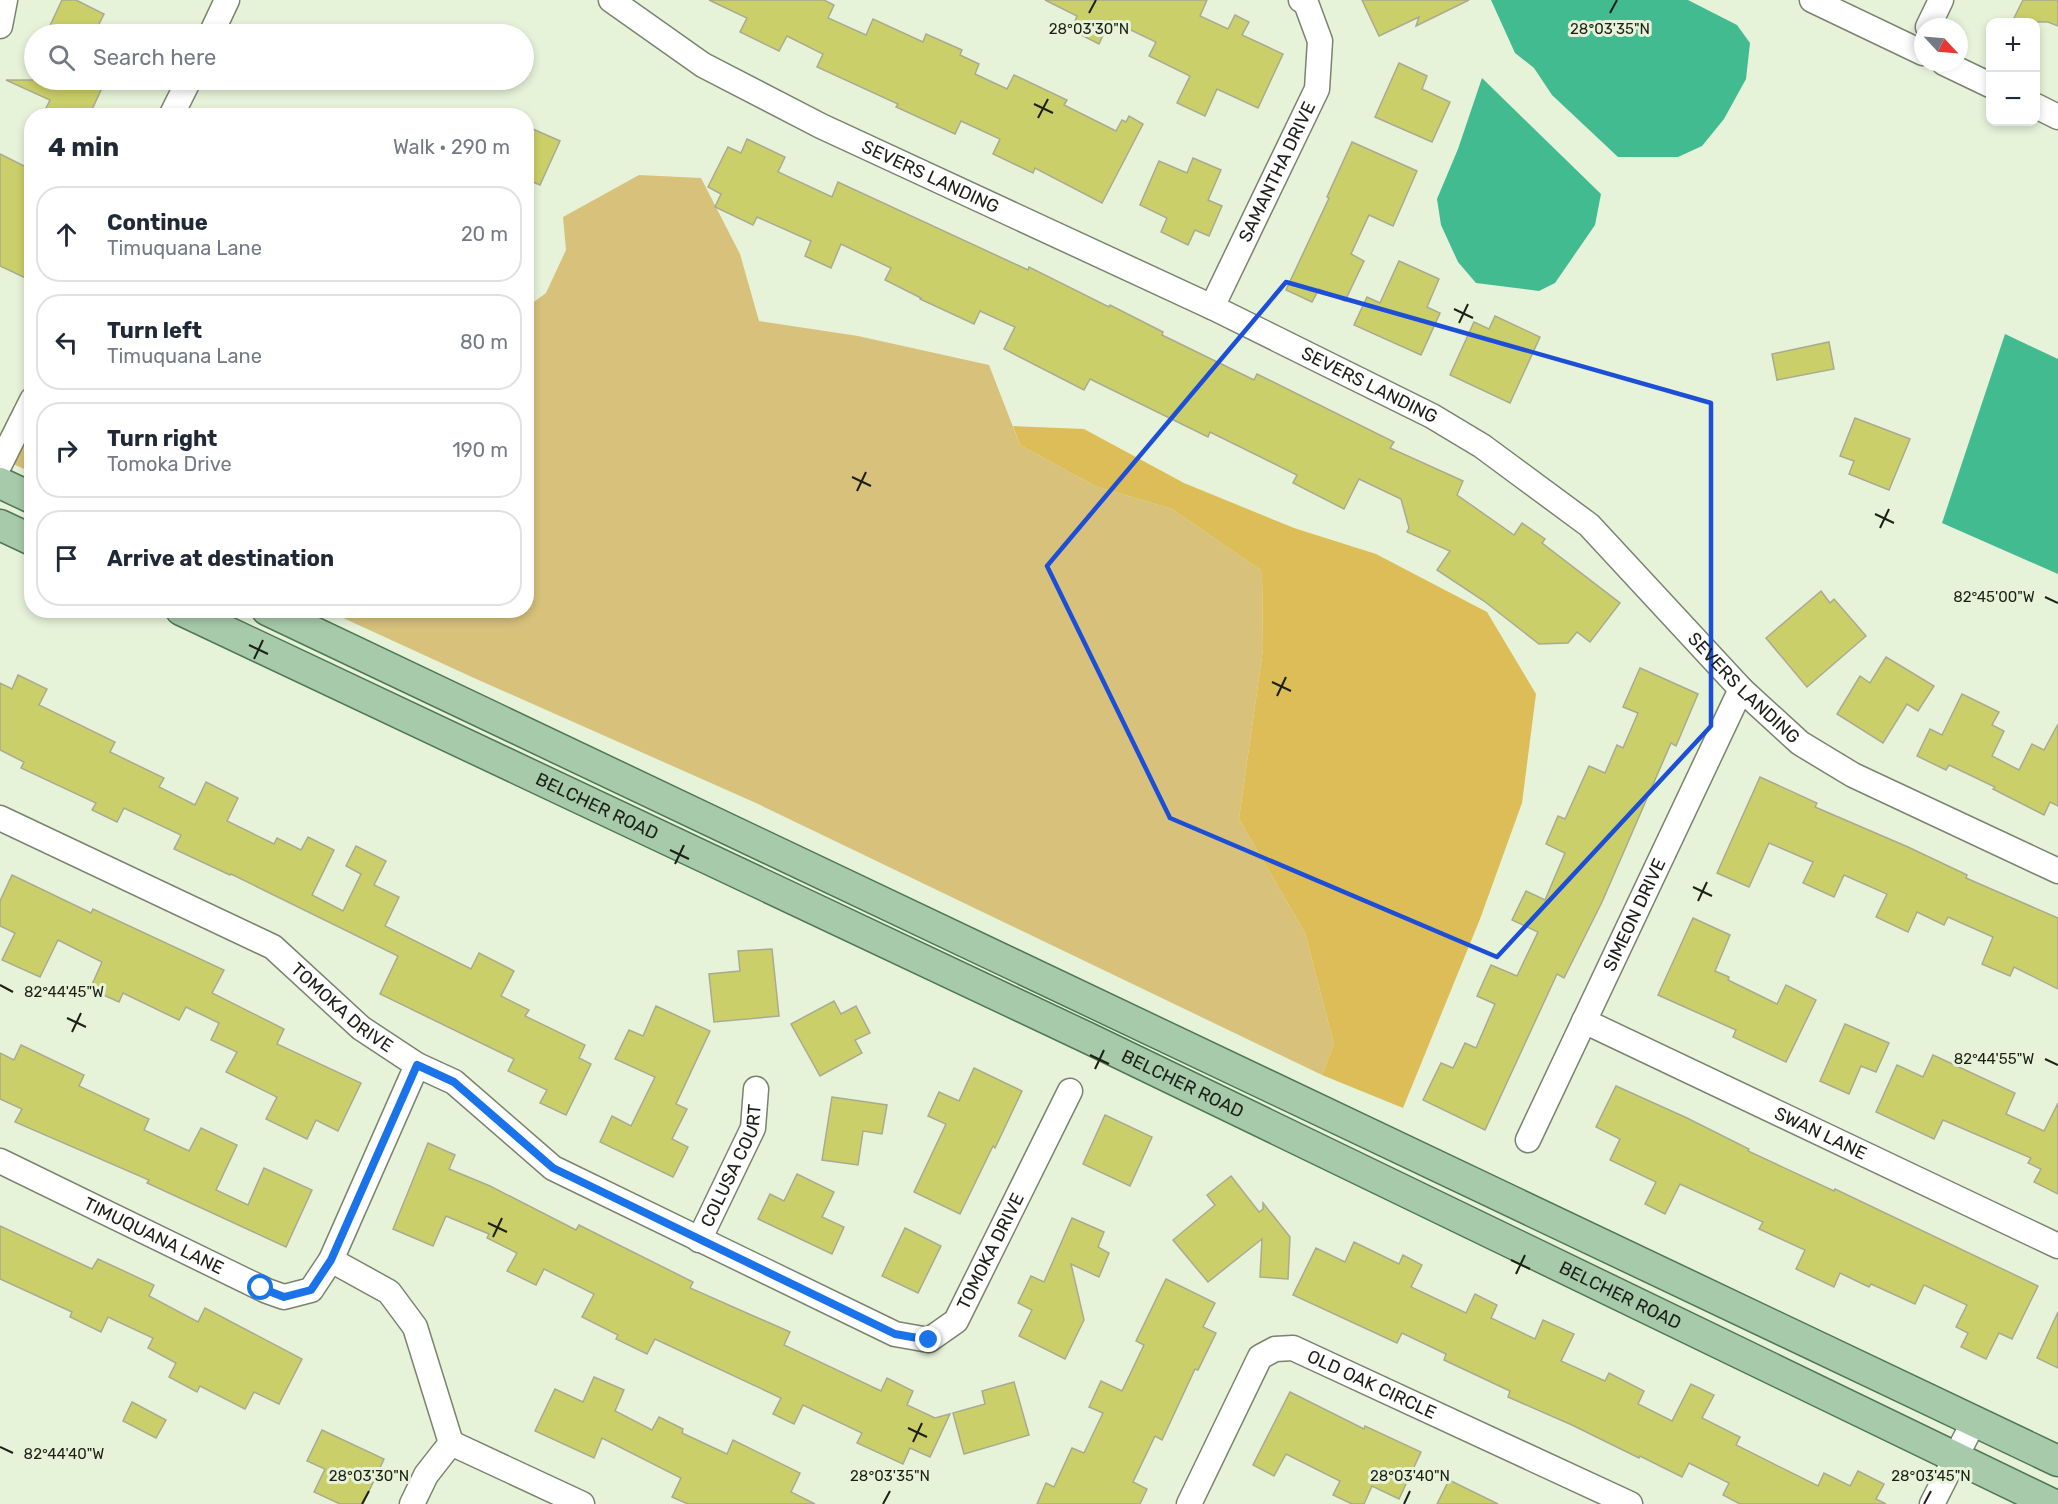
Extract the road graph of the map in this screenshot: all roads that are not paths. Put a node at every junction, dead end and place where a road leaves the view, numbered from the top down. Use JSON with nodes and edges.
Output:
{"nodes":[{"id":1,"x":5,"y":0,"type":"edge"},
{"id":2,"x":228,"y":0,"type":"edge"},
{"id":3,"x":611,"y":0,"type":"edge"},
{"id":4,"x":1301,"y":0,"type":"edge"},
{"id":5,"x":1812,"y":0,"type":"edge"},
{"id":6,"x":1941,"y":0,"type":"edge"},
{"id":7,"x":1933,"y":18,"type":"edge"},
{"id":8,"x":216,"y":24,"type":"edge"},
{"id":9,"x":0,"y":26,"type":"edge"},
{"id":10,"x":1914,"y":44,"type":"edge"},
{"id":11,"x":1963,"y":72,"type":"edge"},
{"id":12,"x":1986,"y":83,"type":"edge"},
{"id":13,"x":184,"y":90,"type":"edge"},
{"id":14,"x":175,"y":108,"type":"edge"},
{"id":15,"x":2040,"y":108,"type":"edge"},
{"id":16,"x":2058,"y":117,"type":"edge"},
{"id":17,"x":1212,"y":307,"type":"junction"},
{"id":18,"x":24,"y":416,"type":"edge"},
{"id":19,"x":0,"y":464,"type":"edge"},
{"id":20,"x":0,"y":483,"type":"edge"},
{"id":21,"x":24,"y":494,"type":"edge"},
{"id":22,"x":0,"y":525,"type":"edge"},
{"id":23,"x":24,"y":536,"type":"edge"},
{"id":24,"x":198,"y":618,"type":"edge"},
{"id":25,"x":284,"y":618,"type":"edge"},
{"id":26,"x":1741,"y":689,"type":"junction"},
{"id":27,"x":0,"y":818,"type":"edge"},
{"id":28,"x":2058,"y":871,"type":"edge"},
{"id":29,"x":1584,"y":1021,"type":"junction"},
{"id":30,"x":417,"y":1065,"type":"junction"},
{"id":31,"x":756,"y":1089,"type":"dead end"},
{"id":32,"x":1070,"y":1091,"type":"dead end"},
{"id":33,"x":1528,"y":1140,"type":"dead end"},
{"id":34,"x":0,"y":1161,"type":"edge"},
{"id":35,"x":699,"y":1240,"type":"junction"},
{"id":36,"x":2058,"y":1246,"type":"edge"},
{"id":37,"x":331,"y":1260,"type":"junction"},
{"id":38,"x":1974,"y":1421,"type":"junction"},
{"id":39,"x":451,"y":1443,"type":"junction"},
{"id":40,"x":1955,"y":1458,"type":"junction"},
{"id":41,"x":2058,"y":1461,"type":"edge"},
{"id":42,"x":412,"y":1504,"type":"edge"},
{"id":43,"x":582,"y":1504,"type":"edge"},
{"id":44,"x":1189,"y":1504,"type":"edge"},
{"id":45,"x":1630,"y":1504,"type":"edge"},
{"id":46,"x":1932,"y":1504,"type":"edge"},
{"id":47,"x":2052,"y":1504,"type":"edge"}],
"edges":[{"from":1,"to":9,"type":"street"},
{"from":2,"to":8,"type":"street"},
{"from":3,"to":17,"type":"street","name":"SEVERS LANDING"},
{"from":4,"to":17,"type":"street","name":"SAMANTHA DRIVE"},
{"from":5,"to":10,"type":"street"},
{"from":6,"to":7,"type":"street"},
{"from":11,"to":12,"type":"street"},
{"from":13,"to":14,"type":"street"},
{"from":15,"to":16,"type":"street"},
{"from":17,"to":26,"type":"street","name":"SEVERS LANDING"},
{"from":18,"to":19,"type":"street"},
{"from":20,"to":21,"type":"main road"},
{"from":22,"to":23,"type":"main road"},
{"from":24,"to":40,"type":"main road","name":"BELCHER ROAD"},
{"from":25,"to":38,"type":"main road","name":"BELCHER ROAD"},
{"from":26,"to":28,"type":"street","name":"SEVERS LANDING"},
{"from":26,"to":29,"type":"street","name":"SIMEON DRIVE"},
{"from":27,"to":30,"type":"street","name":"TOMOKA DRIVE"},
{"from":29,"to":33,"type":"street","name":"SIMEON DRIVE"},
{"from":29,"to":36,"type":"street","name":"SWAN LANE"},
{"from":30,"to":35,"type":"street","name":"TOMOKA DRIVE"},
{"from":30,"to":37,"type":"street","name":"TIMUQUANA LANE"},
{"from":31,"to":35,"type":"street","name":"COLUSA COURT"},
{"from":32,"to":35,"type":"street","name":"TOMOKA DRIVE"},
{"from":34,"to":37,"type":"street","name":"TIMUQUANA LANE"},
{"from":37,"to":39,"type":"street"},
{"from":38,"to":40,"type":"street"},
{"from":38,"to":41,"type":"main road","name":"BELCHER ROAD"},
{"from":39,"to":42,"type":"street"},
{"from":39,"to":43,"type":"street"},
{"from":40,"to":46,"type":"street"},
{"from":40,"to":47,"type":"main road","name":"BELCHER ROAD"},
{"from":44,"to":45,"type":"street","name":"OLD OAK CIRCLE"}]}
